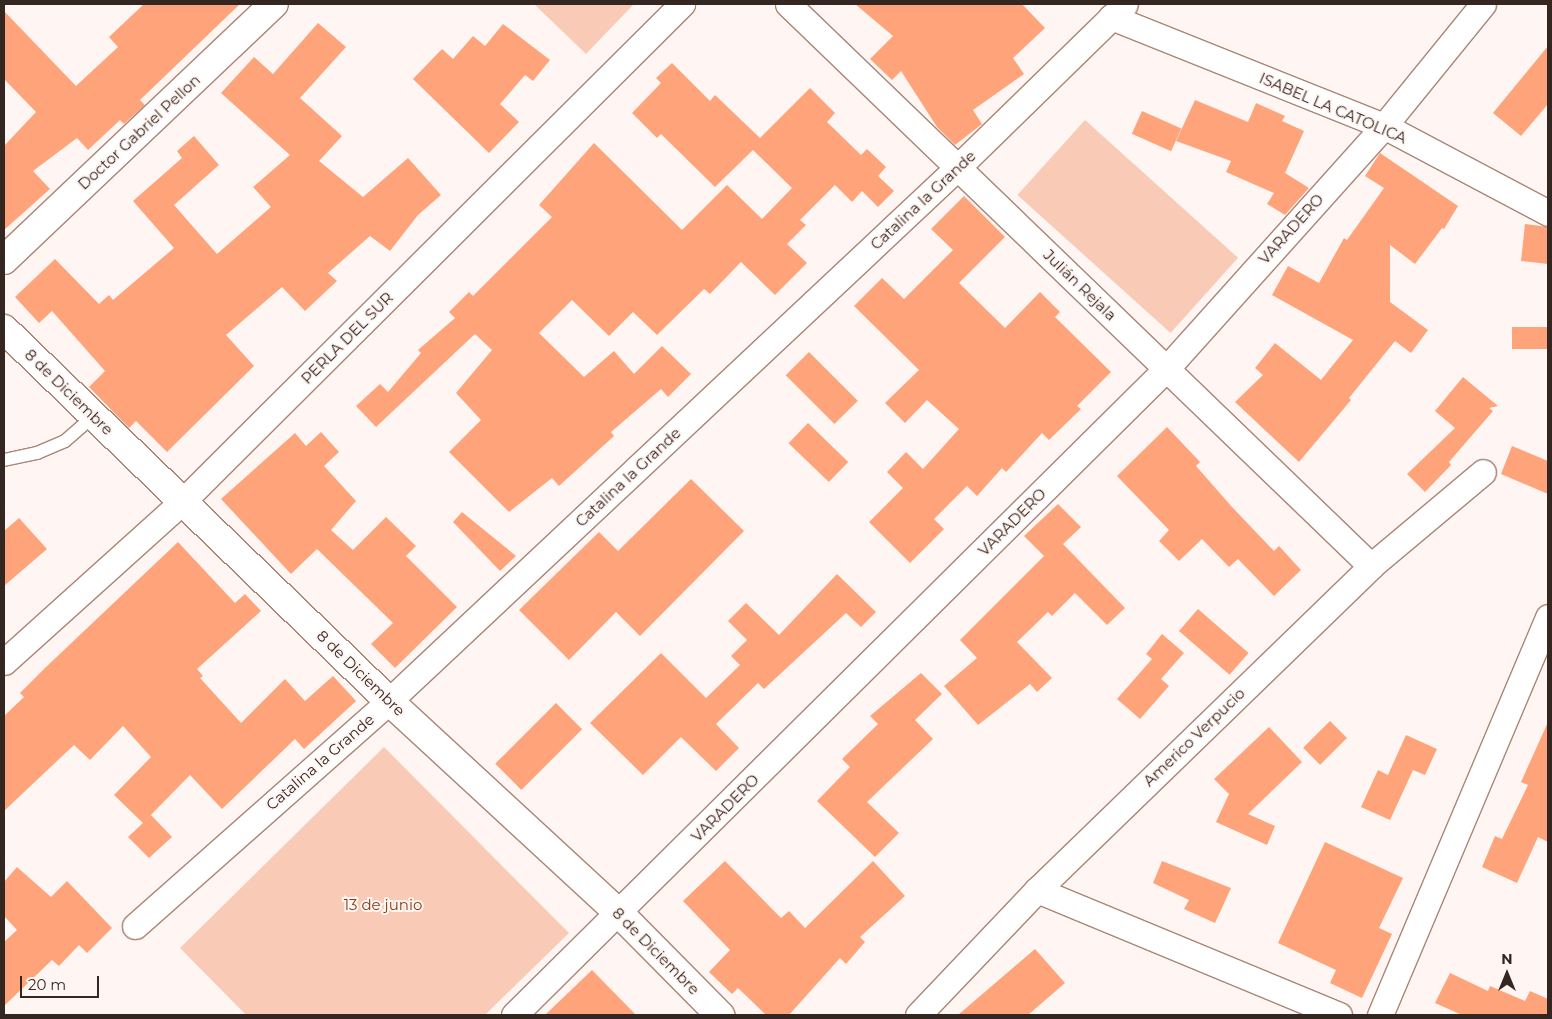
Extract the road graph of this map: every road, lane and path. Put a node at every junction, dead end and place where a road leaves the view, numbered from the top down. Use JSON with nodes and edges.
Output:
{"nodes":[{"id":1,"x":274,"y":4,"type":"edge"},
{"id":2,"x":682,"y":4,"type":"edge"},
{"id":3,"x":788,"y":4,"type":"edge"},
{"id":4,"x":1483,"y":4,"type":"edge"},
{"id":5,"x":1118,"y":10,"type":"edge"},
{"id":6,"x":1384,"y":126,"type":"junction"},
{"id":7,"x":958,"y":167,"type":"junction"},
{"id":8,"x":1548,"y":213,"type":"edge"},
{"id":9,"x":4,"y":260,"type":"edge"},
{"id":10,"x":4,"y":329,"type":"edge"},
{"id":11,"x":1166,"y":369,"type":"junction"},
{"id":12,"x":94,"y":416,"type":"junction"},
{"id":13,"x":4,"y":460,"type":"edge"},
{"id":14,"x":1483,"y":472,"type":"dead end"},
{"id":15,"x":182,"y":502,"type":"junction"},
{"id":16,"x":1371,"y":566,"type":"junction"},
{"id":17,"x":1548,"y":617,"type":"edge"},
{"id":18,"x":4,"y":662,"type":"edge"},
{"id":19,"x":389,"y":701,"type":"junction"},
{"id":20,"x":1037,"y":890,"type":"junction"},
{"id":21,"x":619,"y":914,"type":"junction"},
{"id":22,"x":135,"y":926,"type":"dead end"},
{"id":23,"x":514,"y":1015,"type":"edge"},
{"id":24,"x":720,"y":1015,"type":"edge"},
{"id":25,"x":918,"y":1015,"type":"edge"},
{"id":26,"x":1339,"y":1015,"type":"edge"},
{"id":27,"x":1380,"y":1015,"type":"edge"}],
"edges":[{"from":1,"to":9,"type":"main road","name":"Doctor Gabriel Pellon"},
{"from":2,"to":15,"type":"street","name":"PERLA DEL SUR"},
{"from":3,"to":7,"type":"street","name":"Julián Rejala"},
{"from":4,"to":6,"type":"street","name":"VARADERO"},
{"from":5,"to":6,"type":"street","name":"ISABEL LA CATOLICA"},
{"from":5,"to":7,"type":"street","name":"Catalina la Grande"},
{"from":6,"to":8,"type":"street","name":"ISABEL LA CATOLICA"},
{"from":6,"to":11,"type":"street","name":"VARADERO"},
{"from":7,"to":11,"type":"street","name":"Julián Rejala"},
{"from":7,"to":19,"type":"street","name":"Catalina la Grande"},
{"from":10,"to":12,"type":"main road","name":"8 de Diciembre"},
{"from":11,"to":16,"type":"street","name":"Julián Rejala"},
{"from":11,"to":21,"type":"street","name":"VARADERO"},
{"from":12,"to":13,"type":"lane"},
{"from":12,"to":15,"type":"main road","name":"8 de Diciembre"},
{"from":14,"to":16,"type":"street","name":"Americo Verpucio"},
{"from":15,"to":18,"type":"street","name":"PERLA DEL SUR"},
{"from":15,"to":19,"type":"main road","name":"8 de Diciembre"},
{"from":16,"to":20,"type":"street","name":"Americo Verpucio"},
{"from":17,"to":27,"type":"street"},
{"from":19,"to":21,"type":"main road","name":"8 de Diciembre"},
{"from":19,"to":22,"type":"street","name":"Catalina la Grande"},
{"from":20,"to":25,"type":"street","name":"Americo Verpucio"},
{"from":20,"to":26,"type":"street"},
{"from":21,"to":23,"type":"street","name":"VARADERO"},
{"from":21,"to":24,"type":"main road","name":"8 de Diciembre"}]}
